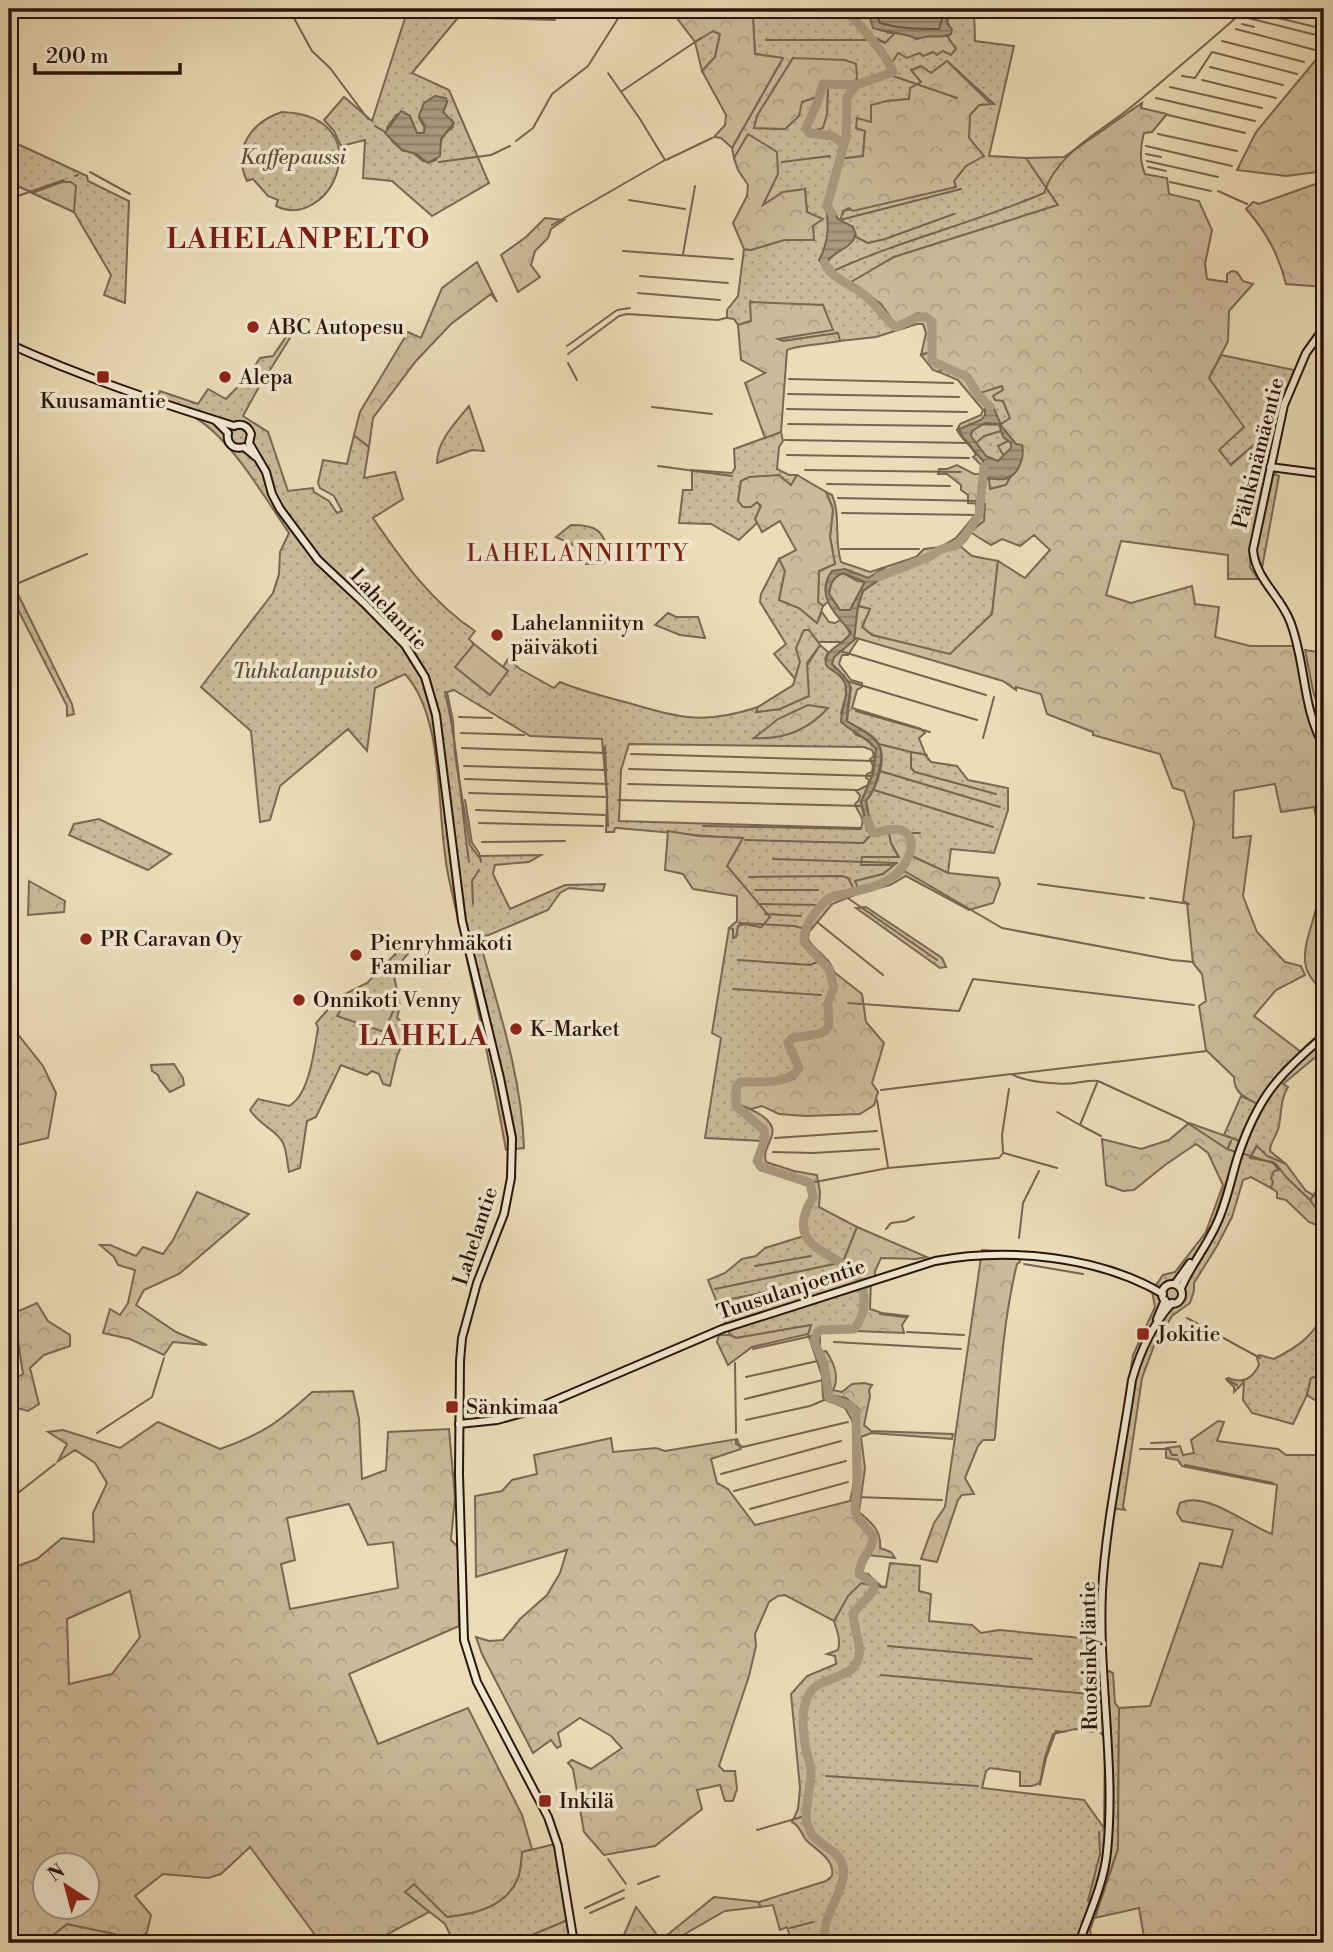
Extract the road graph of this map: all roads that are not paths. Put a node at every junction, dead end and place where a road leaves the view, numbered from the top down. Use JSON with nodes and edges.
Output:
{"nodes":[{"id":1,"x":1324,"y":328,"type":"edge"},
{"id":2,"x":9,"y":344,"type":"edge"},
{"id":3,"x":215,"y":420,"type":"junction"},
{"id":4,"x":234,"y":426,"type":"junction"},
{"id":5,"x":228,"y":433,"type":"junction"},
{"id":6,"x":246,"y":445,"type":"junction"},
{"id":7,"x":1270,"y":467,"type":"junction"},
{"id":8,"x":1324,"y":474,"type":"edge"},
{"id":9,"x":1324,"y":746,"type":"edge"},
{"id":10,"x":1324,"y":1036,"type":"edge"},
{"id":11,"x":1144,"y":1284,"type":"junction"},
{"id":12,"x":1174,"y":1286,"type":"junction"},
{"id":13,"x":1167,"y":1299,"type":"junction"},
{"id":14,"x":459,"y":1424,"type":"junction"},
{"id":15,"x":574,"y":1943,"type":"edge"},
{"id":16,"x":1079,"y":1943,"type":"edge"}],
"edges":[{"from":1,"to":7,"type":"street","name":"Pähkinämäentie"},
{"from":2,"to":3,"type":"street","name":"Lahelantie"},
{"from":3,"to":4,"type":"street","name":"Lahelantie"},
{"from":3,"to":5,"type":"street","name":"Lahelantie"},
{"from":4,"to":5,"type":"street"},
{"from":4,"to":6,"type":"street","name":"Lahelantie"},
{"from":5,"to":6,"type":"street","name":"Lahelantie"},
{"from":6,"to":14,"type":"street","name":"Lahelantie"},
{"from":7,"to":8,"type":"street"},
{"from":7,"to":9,"type":"street","name":"Pähkinämäentie"},
{"from":10,"to":12,"type":"street"},
{"from":11,"to":12,"type":"street","name":"Tuusulanjoentie"},
{"from":11,"to":13,"type":"street","name":"Tuusulanjoentie"},
{"from":11,"to":14,"type":"street","name":"Tuusulanjoentie"},
{"from":12,"to":13,"type":"street"},
{"from":12,"to":13,"type":"street"},
{"from":13,"to":16,"type":"street","name":"Ruotsinkyläntie"},
{"from":14,"to":15,"type":"street","name":"Lahelantie"}]}
